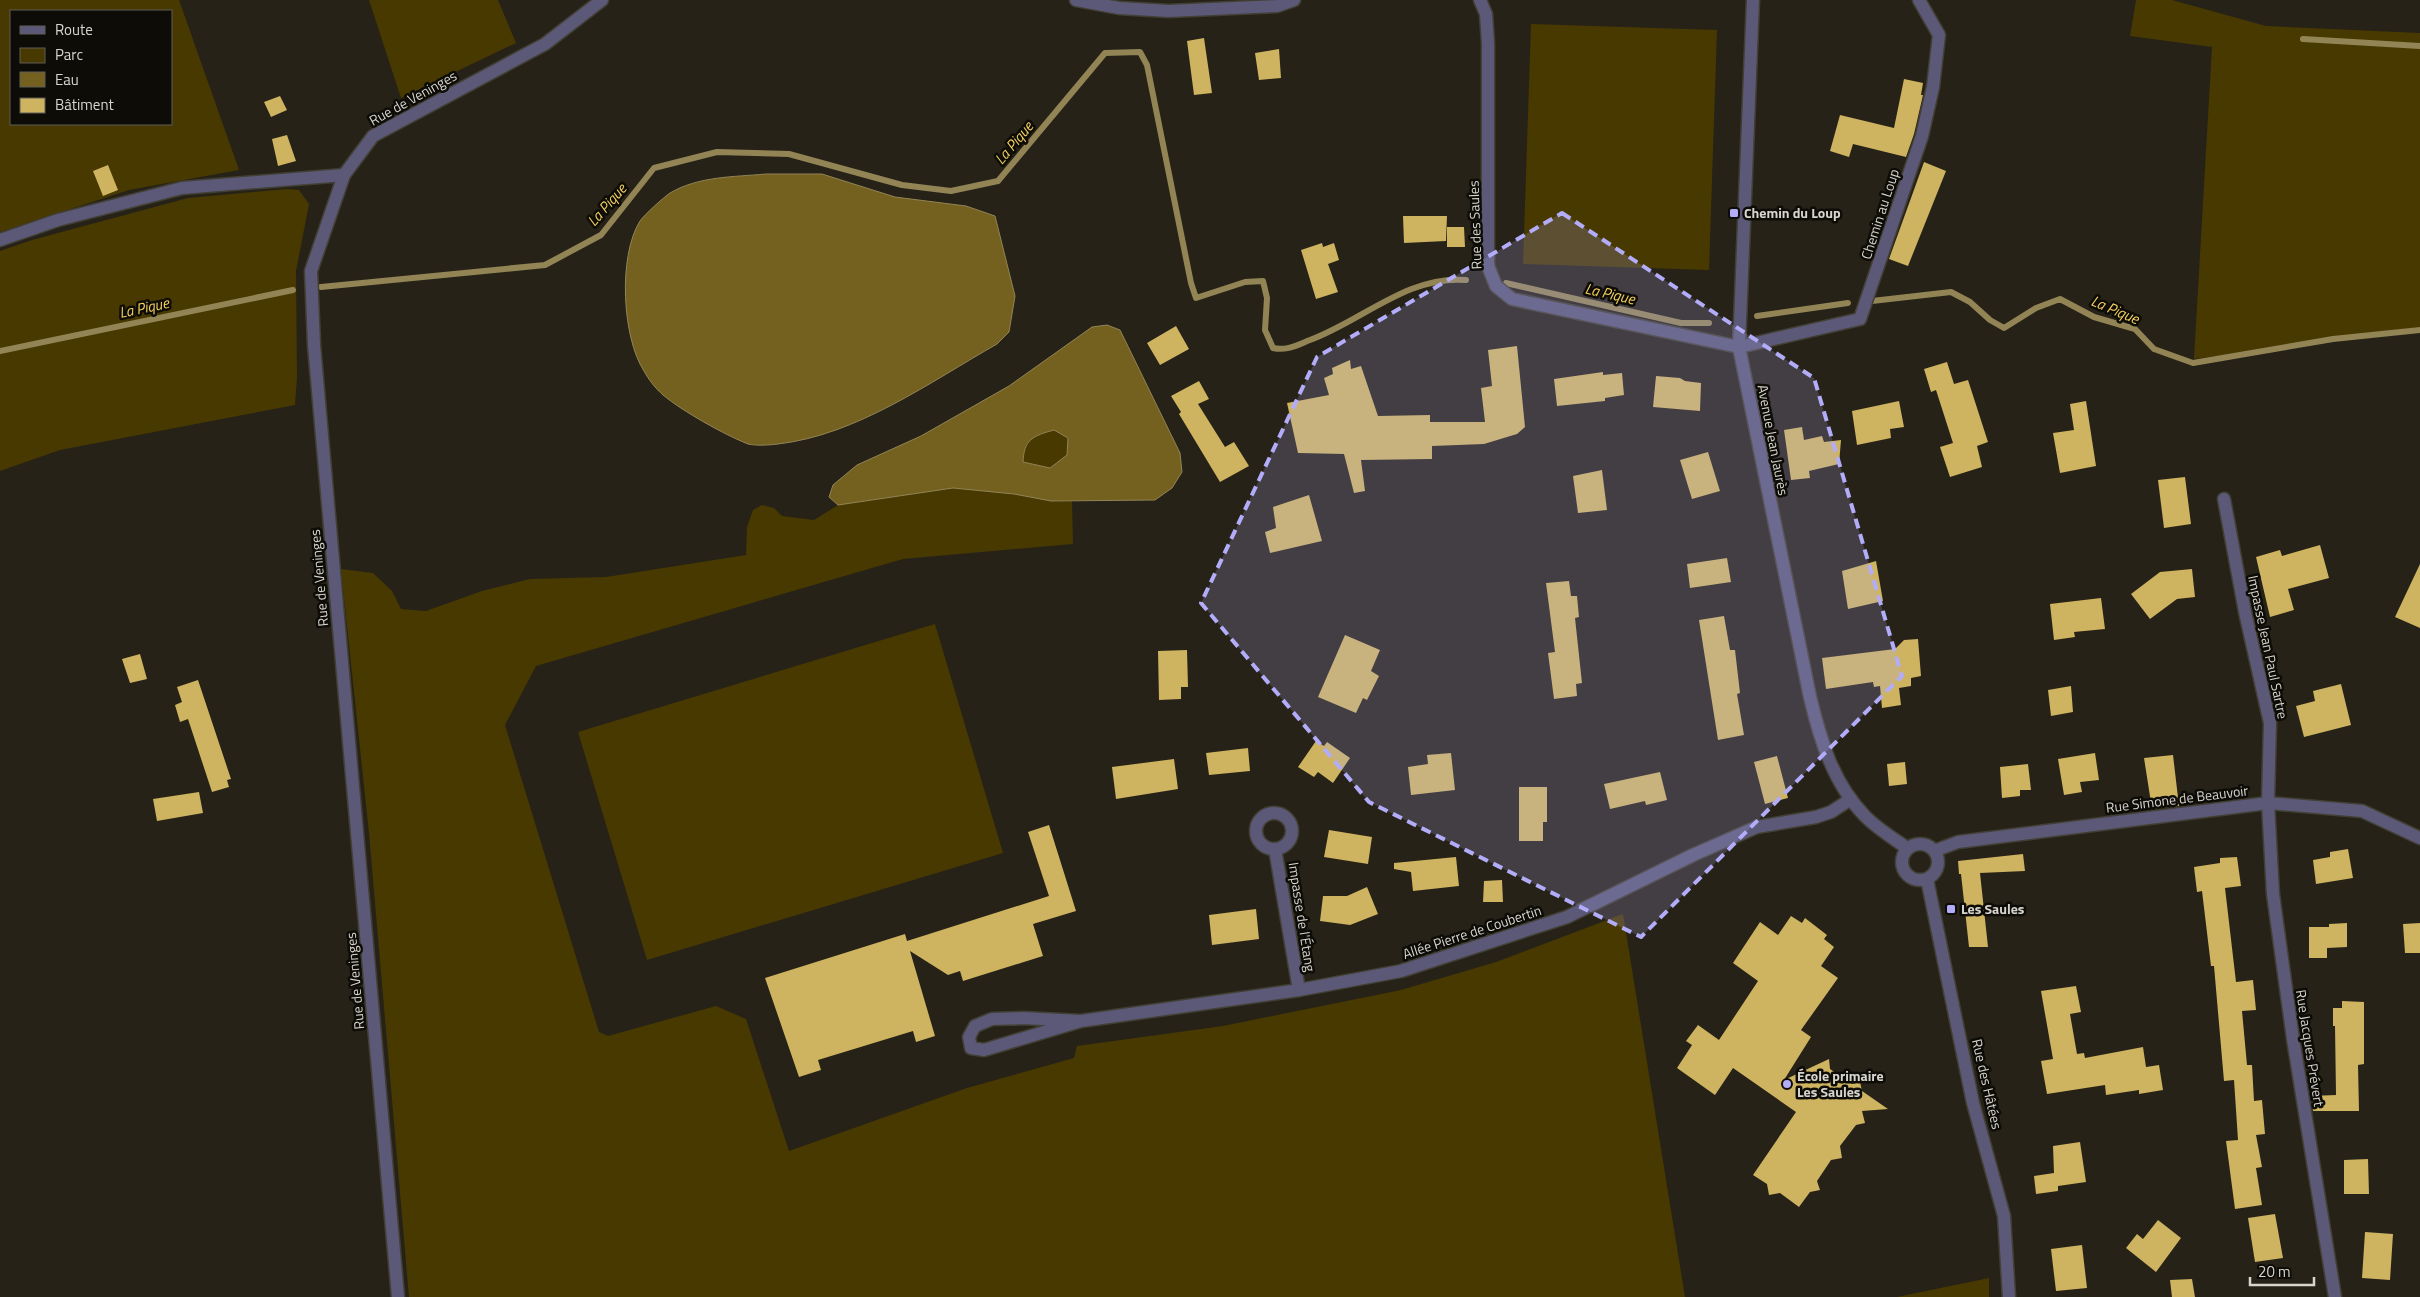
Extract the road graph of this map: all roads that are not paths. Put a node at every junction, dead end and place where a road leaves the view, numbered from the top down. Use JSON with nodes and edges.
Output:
{"nodes":[{"id":1,"x":602,"y":0,"type":"edge"},
{"id":2,"x":1076,"y":0,"type":"edge"},
{"id":3,"x":1294,"y":0,"type":"edge"},
{"id":4,"x":1480,"y":0,"type":"edge"},
{"id":5,"x":1753,"y":0,"type":"edge"},
{"id":6,"x":1919,"y":0,"type":"edge"},
{"id":7,"x":1224,"y":4,"type":"edge"},
{"id":8,"x":344,"y":175,"type":"junction"},
{"id":9,"x":0,"y":240,"type":"edge"},
{"id":10,"x":1739,"y":347,"type":"junction"},
{"id":11,"x":2224,"y":499,"type":"dead end"},
{"id":12,"x":1851,"y":799,"type":"junction"},
{"id":13,"x":2268,"y":803,"type":"junction"},
{"id":14,"x":2420,"y":838,"type":"edge"},
{"id":15,"x":1907,"y":848,"type":"junction"},
{"id":16,"x":1276,"y":849,"type":"dead end"},
{"id":17,"x":1934,"y":851,"type":"junction"},
{"id":18,"x":1927,"y":880,"type":"junction"},
{"id":19,"x":1299,"y":990,"type":"junction"},
{"id":20,"x":1081,"y":1021,"type":"junction"},
{"id":21,"x":398,"y":1297,"type":"edge"},
{"id":22,"x":2009,"y":1297,"type":"edge"},
{"id":23,"x":2335,"y":1297,"type":"edge"}],
"edges":[{"from":1,"to":8,"type":"street","name":"Rue de Veninges"},
{"from":2,"to":7,"type":"street"},
{"from":3,"to":7,"type":"street"},
{"from":4,"to":10,"type":"street","name":"Rue des Saules"},
{"from":5,"to":10,"type":"street","name":"Avenue Jean Jaurès"},
{"from":6,"to":10,"type":"street","name":"Chemin au Loup"},
{"from":8,"to":9,"type":"street"},
{"from":8,"to":21,"type":"street","name":"Rue de Veninges"},
{"from":10,"to":12,"type":"street","name":"Avenue Jean Jaurès"},
{"from":11,"to":13,"type":"street","name":"Impasse Jean Paul Sartre"},
{"from":12,"to":15,"type":"street","name":"Avenue Jean Jaurès"},
{"from":12,"to":19,"type":"street","name":"Allée Pierre de Coubertin"},
{"from":13,"to":14,"type":"street","name":"Rue Simone de Beauvoir"},
{"from":13,"to":17,"type":"street","name":"Rue Simone de Beauvoir"},
{"from":13,"to":23,"type":"street","name":"Rue Jacques Prévert"},
{"from":15,"to":17,"type":"street"},
{"from":15,"to":18,"type":"street"},
{"from":16,"to":19,"type":"street","name":"Impasse de l'Étang"},
{"from":17,"to":18,"type":"street"},
{"from":18,"to":22,"type":"street","name":"Rue des Hâtées"},
{"from":19,"to":20,"type":"street","name":"Allée Pierre de Coubertin"},
{"from":20,"to":20,"type":"street","name":"Allée Pierre de Coubertin"}]}
